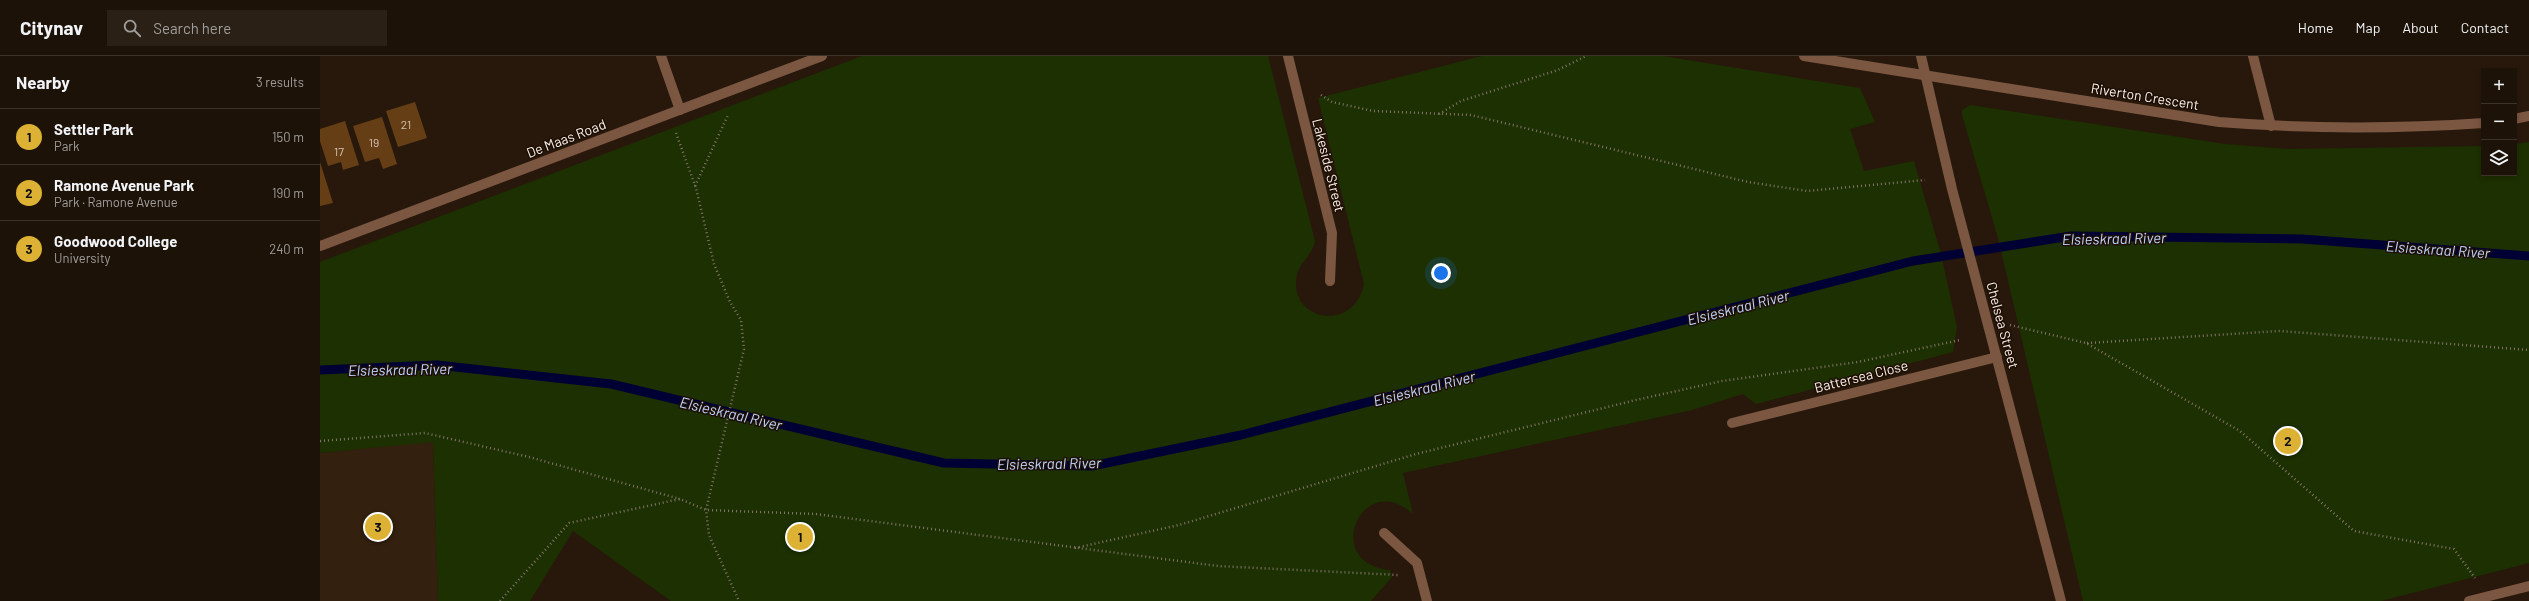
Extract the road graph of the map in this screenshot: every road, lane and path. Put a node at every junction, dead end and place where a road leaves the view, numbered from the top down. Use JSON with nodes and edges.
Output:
{"nodes":[{"id":1,"x":661,"y":56,"type":"edge"},
{"id":2,"x":822,"y":56,"type":"edge"},
{"id":3,"x":1288,"y":56,"type":"edge"},
{"id":4,"x":1586,"y":56,"type":"edge"},
{"id":5,"x":1804,"y":56,"type":"edge"},
{"id":6,"x":1921,"y":56,"type":"edge"},
{"id":7,"x":2253,"y":56,"type":"edge"},
{"id":8,"x":1925,"y":74,"type":"junction"},
{"id":9,"x":1321,"y":95,"type":"dead end"},
{"id":10,"x":731,"y":109,"type":"dead end"},
{"id":11,"x":680,"y":110,"type":"junction"},
{"id":12,"x":1438,"y":114,"type":"junction"},
{"id":13,"x":2529,"y":116,"type":"edge"},
{"id":14,"x":2517,"y":118,"type":"edge"},
{"id":15,"x":2481,"y":123,"type":"edge"},
{"id":16,"x":2271,"y":126,"type":"junction"},
{"id":17,"x":675,"y":129,"type":"dead end"},
{"id":18,"x":1924,"y":180,"type":"dead end"},
{"id":19,"x":695,"y":186,"type":"junction"},
{"id":20,"x":320,"y":246,"type":"edge"},
{"id":21,"x":1330,"y":281,"type":"dead end"},
{"id":22,"x":2010,"y":325,"type":"dead end"},
{"id":23,"x":1960,"y":340,"type":"dead end"},
{"id":24,"x":2086,"y":343,"type":"junction"},
{"id":25,"x":2529,"y":350,"type":"edge"},
{"id":26,"x":1997,"y":357,"type":"junction"},
{"id":27,"x":1732,"y":423,"type":"dead end"},
{"id":28,"x":320,"y":441,"type":"edge"},
{"id":29,"x":680,"y":499,"type":"junction"},
{"id":30,"x":706,"y":510,"type":"junction"},
{"id":31,"x":1384,"y":533,"type":"dead end"},
{"id":32,"x":1072,"y":549,"type":"junction"},
{"id":33,"x":1402,"y":575,"type":"dead end"},
{"id":34,"x":2529,"y":586,"type":"edge"},
{"id":35,"x":2488,"y":596,"type":"junction"},
{"id":36,"x":500,"y":601,"type":"edge"},
{"id":37,"x":739,"y":601,"type":"edge"},
{"id":38,"x":1427,"y":601,"type":"edge"},
{"id":39,"x":2061,"y":601,"type":"edge"},
{"id":40,"x":2469,"y":601,"type":"edge"}],
"edges":[{"from":1,"to":11,"type":"street"},
{"from":2,"to":11,"type":"street","name":"De Maas Road"},
{"from":3,"to":21,"type":"street","name":"Lakeside Street"},
{"from":4,"to":12,"type":"path"},
{"from":5,"to":8,"type":"street","name":"Riverton Crescent"},
{"from":6,"to":8,"type":"street","name":"Chelsea Street"},
{"from":7,"to":16,"type":"street"},
{"from":8,"to":16,"type":"street","name":"Riverton Crescent"},
{"from":8,"to":26,"type":"street","name":"Chelsea Street"},
{"from":9,"to":12,"type":"path"},
{"from":10,"to":19,"type":"path"},
{"from":11,"to":20,"type":"street","name":"De Maas Road"},
{"from":12,"to":18,"type":"path"},
{"from":13,"to":14,"type":"street"},
{"from":15,"to":16,"type":"street","name":"Riverton Crescent"},
{"from":17,"to":19,"type":"path"},
{"from":19,"to":30,"type":"path"},
{"from":22,"to":24,"type":"path"},
{"from":23,"to":32,"type":"path"},
{"from":24,"to":25,"type":"path"},
{"from":24,"to":35,"type":"path"},
{"from":26,"to":27,"type":"street","name":"Battersea Close"},
{"from":26,"to":39,"type":"street","name":"Chelsea Street"},
{"from":28,"to":29,"type":"path"},
{"from":29,"to":30,"type":"path"},
{"from":29,"to":36,"type":"path"},
{"from":30,"to":32,"type":"path"},
{"from":30,"to":37,"type":"path"},
{"from":31,"to":38,"type":"street"},
{"from":32,"to":33,"type":"path"},
{"from":34,"to":35,"type":"street"},
{"from":35,"to":40,"type":"street"}]}
